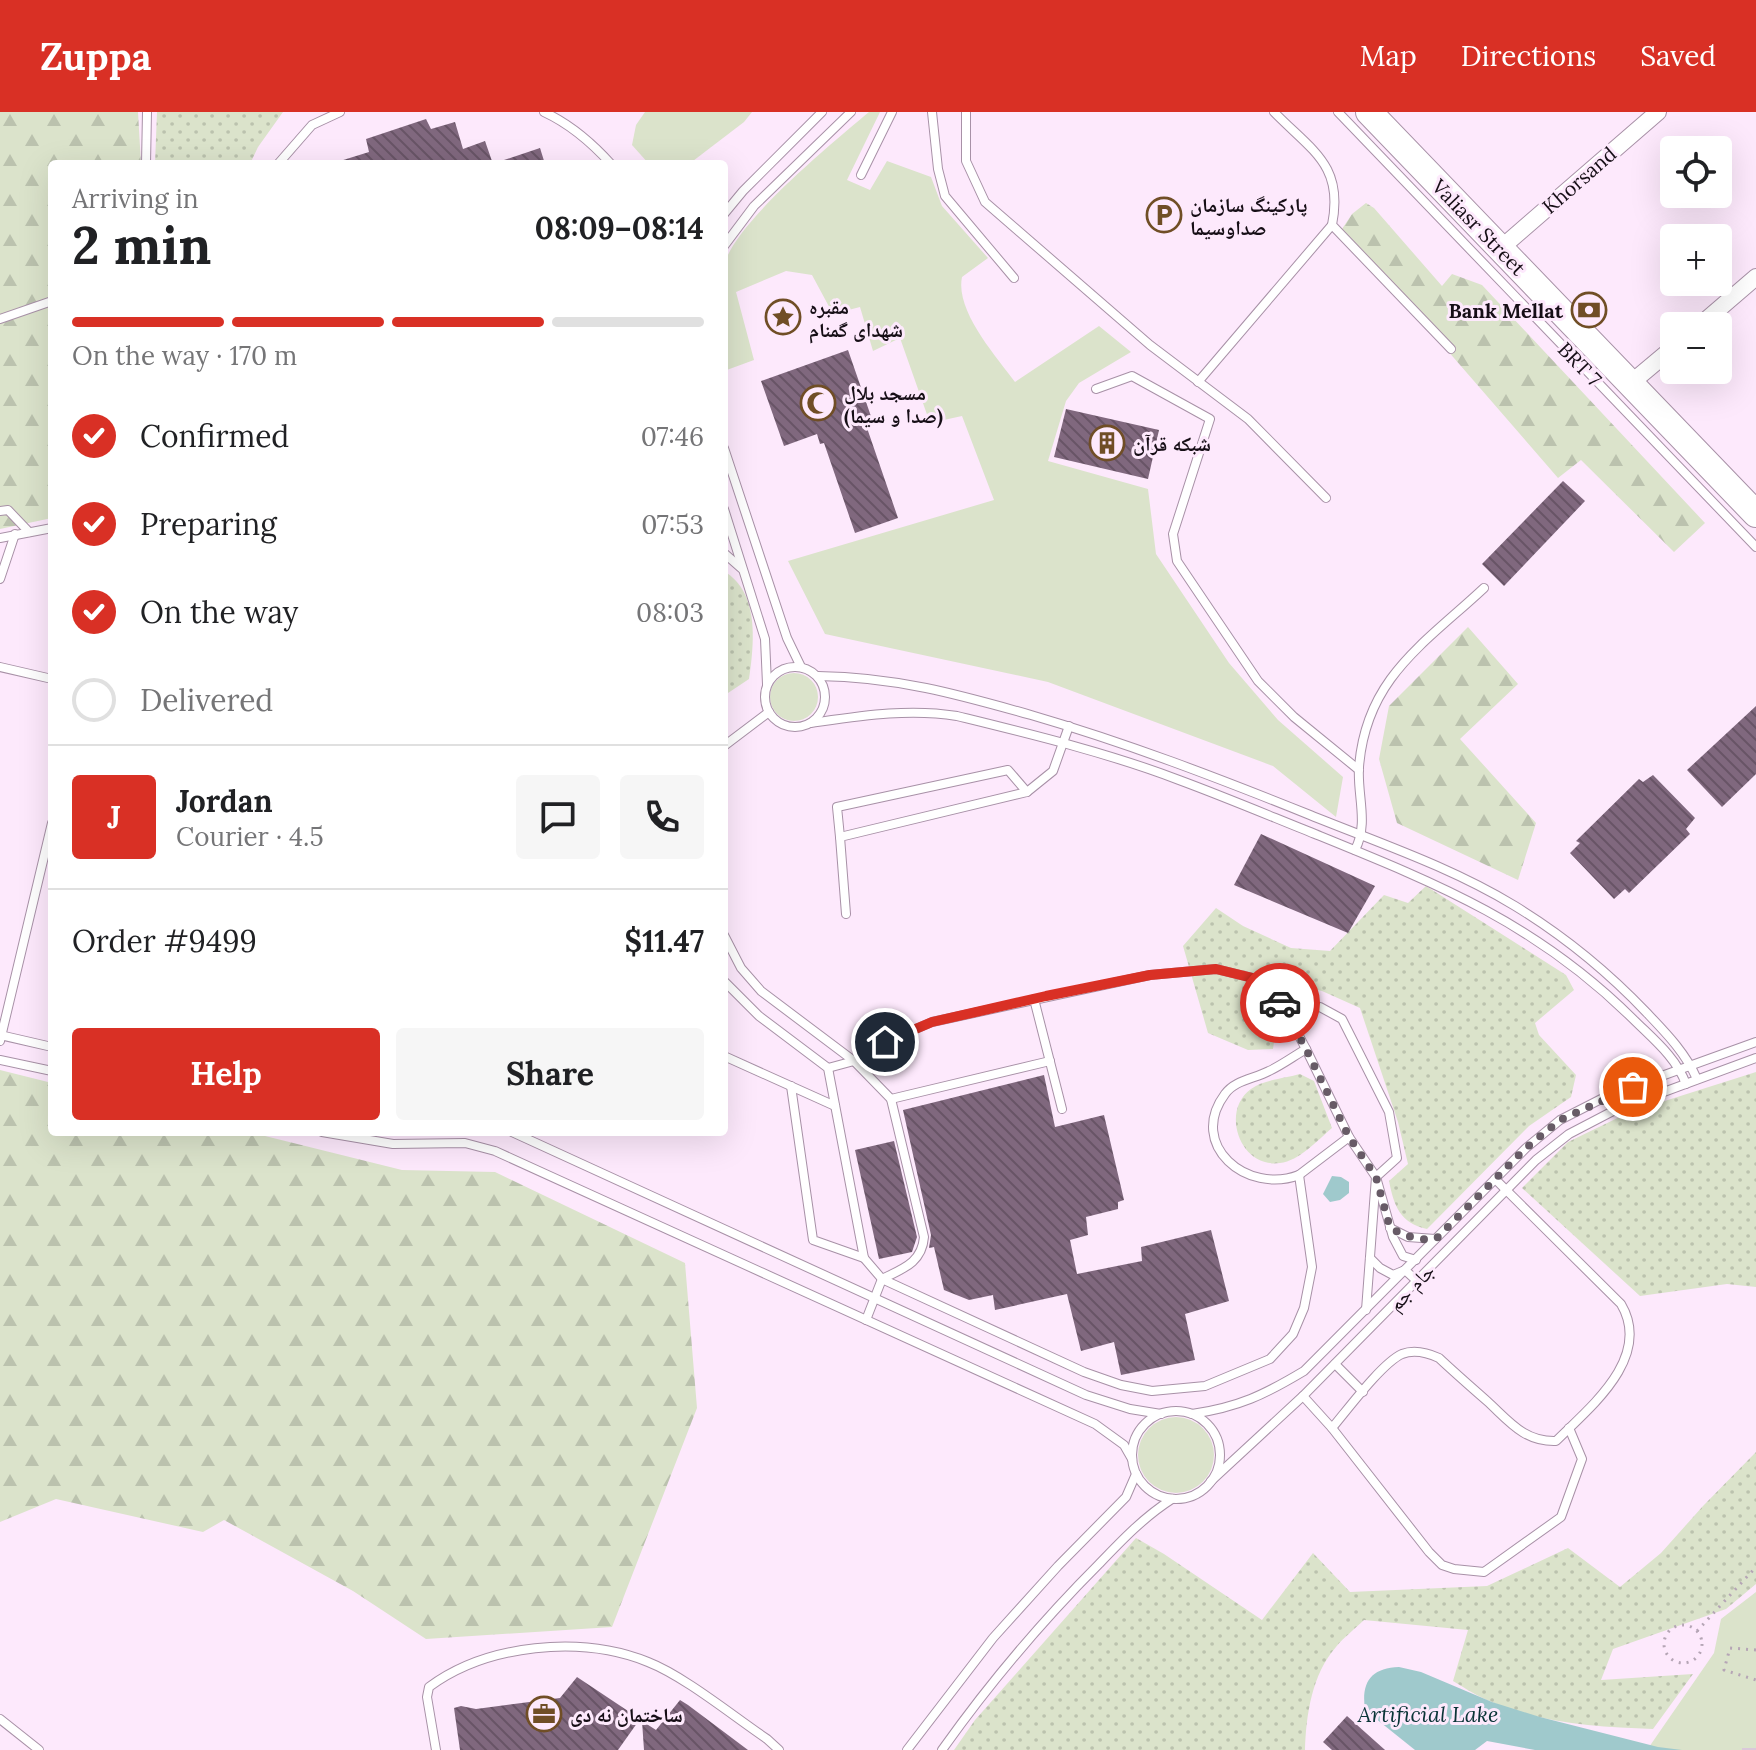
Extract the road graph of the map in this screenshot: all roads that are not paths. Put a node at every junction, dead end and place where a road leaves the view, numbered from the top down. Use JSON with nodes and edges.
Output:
{"nodes":[{"id":1,"x":147,"y":112,"type":"edge"},
{"id":2,"x":340,"y":112,"type":"edge"},
{"id":3,"x":544,"y":112,"type":"edge"},
{"id":4,"x":822,"y":112,"type":"edge"},
{"id":5,"x":851,"y":112,"type":"edge"},
{"id":6,"x":892,"y":112,"type":"edge"},
{"id":7,"x":932,"y":112,"type":"edge"},
{"id":8,"x":966,"y":112,"type":"edge"},
{"id":9,"x":1274,"y":112,"type":"edge"},
{"id":10,"x":1338,"y":112,"type":"edge"},
{"id":11,"x":1658,"y":112,"type":"edge"},
{"id":12,"x":1383,"y":116,"type":"edge"},
{"id":13,"x":802,"y":132,"type":"junction"},
{"id":14,"x":815,"y":147,"type":"junction"},
{"id":15,"x":146,"y":160,"type":"edge"},
{"id":16,"x":281,"y":160,"type":"edge"},
{"id":17,"x":608,"y":160,"type":"edge"},
{"id":18,"x":861,"y":175,"type":"dead end"},
{"id":19,"x":728,"y":209,"type":"edge"},
{"id":20,"x":1332,"y":225,"type":"junction"},
{"id":21,"x":728,"y":241,"type":"edge"},
{"id":22,"x":1500,"y":249,"type":"junction"},
{"id":23,"x":1756,"y":277,"type":"edge"},
{"id":24,"x":1014,"y":278,"type":"dead end"},
{"id":25,"x":48,"y":302,"type":"edge"},
{"id":26,"x":1715,"y":312,"type":"edge"},
{"id":27,"x":0,"y":319,"type":"edge"},
{"id":28,"x":1451,"y":349,"type":"dead end"},
{"id":29,"x":1660,"y":359,"type":"edge"},
{"id":30,"x":1198,"y":382,"type":"junction"},
{"id":31,"x":1631,"y":383,"type":"junction"},
{"id":32,"x":1096,"y":389,"type":"dead end"},
{"id":33,"x":728,"y":460,"type":"edge"},
{"id":34,"x":1326,"y":498,"type":"dead end"},
{"id":35,"x":0,"y":511,"type":"edge"},
{"id":36,"x":1755,"y":511,"type":"edge"},
{"id":37,"x":728,"y":522,"type":"edge"},
{"id":38,"x":48,"y":529,"type":"edge"},
{"id":39,"x":29,"y":532,"type":"junction"},
{"id":40,"x":15,"y":534,"type":"junction"},
{"id":41,"x":753,"y":534,"type":"junction"},
{"id":42,"x":0,"y":538,"type":"edge"},
{"id":43,"x":733,"y":538,"type":"junction"},
{"id":44,"x":1756,"y":547,"type":"edge"},
{"id":45,"x":728,"y":556,"type":"edge"},
{"id":46,"x":744,"y":570,"type":"junction"},
{"id":47,"x":0,"y":579,"type":"edge"},
{"id":48,"x":1484,"y":588,"type":"dead end"},
{"id":49,"x":0,"y":667,"type":"edge"},
{"id":50,"x":801,"y":667,"type":"junction"},
{"id":51,"x":818,"y":676,"type":"junction"},
{"id":52,"x":48,"y":678,"type":"edge"},
{"id":53,"x":767,"y":685,"type":"junction"},
{"id":54,"x":769,"y":712,"type":"junction"},
{"id":55,"x":811,"y":723,"type":"junction"},
{"id":56,"x":1069,"y":726,"type":"junction"},
{"id":57,"x":728,"y":743,"type":"edge"},
{"id":58,"x":1063,"y":744,"type":"junction"},
{"id":59,"x":1359,"y":770,"type":"junction"},
{"id":60,"x":1027,"y":792,"type":"junction"},
{"id":61,"x":1363,"y":835,"type":"junction"},
{"id":62,"x":840,"y":837,"type":"junction"},
{"id":63,"x":48,"y":839,"type":"edge"},
{"id":64,"x":1355,"y":850,"type":"junction"},
{"id":65,"x":846,"y":914,"type":"dead end"},
{"id":66,"x":728,"y":943,"type":"edge"},
{"id":67,"x":1594,"y":961,"type":"junction"},
{"id":68,"x":1582,"y":973,"type":"junction"},
{"id":69,"x":728,"y":985,"type":"edge"},
{"id":70,"x":1034,"y":999,"type":"junction"},
{"id":71,"x":1283,"y":1006,"type":"junction"},
{"id":72,"x":0,"y":1037,"type":"edge"},
{"id":73,"x":1756,"y":1042,"type":"edge"},
{"id":74,"x":48,"y":1046,"type":"edge"},
{"id":75,"x":1306,"y":1049,"type":"junction"},
{"id":76,"x":728,"y":1058,"type":"edge"},
{"id":77,"x":1756,"y":1058,"type":"edge"},
{"id":78,"x":0,"y":1060,"type":"edge"},
{"id":79,"x":854,"y":1061,"type":"junction"},
{"id":80,"x":1050,"y":1061,"type":"junction"},
{"id":81,"x":1691,"y":1066,"type":"junction"},
{"id":82,"x":828,"y":1068,"type":"junction"},
{"id":83,"x":1680,"y":1069,"type":"junction"},
{"id":84,"x":48,"y":1070,"type":"edge"},
{"id":85,"x":1697,"y":1079,"type":"junction"},
{"id":86,"x":1686,"y":1084,"type":"junction"},
{"id":87,"x":791,"y":1086,"type":"junction"},
{"id":88,"x":891,"y":1099,"type":"junction"},
{"id":89,"x":835,"y":1106,"type":"junction"},
{"id":90,"x":1062,"y":1109,"type":"dead end"},
{"id":91,"x":346,"y":1136,"type":"edge"},
{"id":92,"x":425,"y":1136,"type":"edge"},
{"id":93,"x":521,"y":1136,"type":"edge"},
{"id":94,"x":1349,"y":1137,"type":"junction"},
{"id":95,"x":425,"y":1142,"type":"junction"},
{"id":96,"x":1299,"y":1175,"type":"junction"},
{"id":97,"x":1376,"y":1177,"type":"junction"},
{"id":98,"x":1495,"y":1179,"type":"junction"},
{"id":99,"x":1506,"y":1190,"type":"junction"},
{"id":100,"x":1390,"y":1228,"type":"junction"},
{"id":101,"x":1436,"y":1239,"type":"junction"},
{"id":102,"x":864,"y":1258,"type":"junction"},
{"id":103,"x":1370,"y":1258,"type":"junction"},
{"id":104,"x":1416,"y":1260,"type":"junction"},
{"id":105,"x":1405,"y":1270,"type":"junction"},
{"id":106,"x":882,"y":1279,"type":"junction"},
{"id":107,"x":1417,"y":1281,"type":"junction"},
{"id":108,"x":876,"y":1298,"type":"junction"},
{"id":109,"x":1366,"y":1310,"type":"junction"},
{"id":110,"x":866,"y":1320,"type":"junction"},
{"id":111,"x":1335,"y":1364,"type":"junction"},
{"id":112,"x":1363,"y":1392,"type":"junction"},
{"id":113,"x":1303,"y":1396,"type":"junction"},
{"id":114,"x":1161,"y":1414,"type":"junction"},
{"id":115,"x":1192,"y":1414,"type":"junction"},
{"id":116,"x":1332,"y":1428,"type":"junction"},
{"id":117,"x":1569,"y":1428,"type":"junction"},
{"id":118,"x":1132,"y":1459,"type":"junction"},
{"id":119,"x":1136,"y":1474,"type":"junction"},
{"id":120,"x":1211,"y":1481,"type":"junction"},
{"id":121,"x":1172,"y":1499,"type":"junction"},
{"id":122,"x":0,"y":1719,"type":"edge"},
{"id":123,"x":767,"y":1739,"type":"junction"},
{"id":124,"x":39,"y":1750,"type":"edge"},
{"id":125,"x":436,"y":1750,"type":"edge"},
{"id":126,"x":760,"y":1750,"type":"edge"},
{"id":127,"x":779,"y":1750,"type":"edge"},
{"id":128,"x":907,"y":1750,"type":"edge"},
{"id":129,"x":942,"y":1750,"type":"edge"}],
"edges":[{"from":1,"to":15,"type":"lane"},
{"from":2,"to":16,"type":"lane"},
{"from":3,"to":17,"type":"lane"},
{"from":4,"to":13,"type":"lane"},
{"from":5,"to":14,"type":"lane"},
{"from":6,"to":18,"type":"lane"},
{"from":7,"to":24,"type":"lane"},
{"from":8,"to":30,"type":"lane"},
{"from":9,"to":20,"type":"lane"},
{"from":10,"to":44,"type":"lane","name":"BRT 7"},
{"from":11,"to":22,"type":"street","name":"Khorsand"},
{"from":12,"to":22,"type":"main road","name":"Valiasr Street"},
{"from":13,"to":14,"type":"lane"},
{"from":13,"to":19,"type":"lane"},
{"from":14,"to":21,"type":"lane"},
{"from":20,"to":28,"type":"lane"},
{"from":20,"to":30,"type":"lane"},
{"from":22,"to":31,"type":"main road","name":"Valiasr Street"},
{"from":23,"to":26,"type":"street"},
{"from":25,"to":27,"type":"lane"},
{"from":29,"to":31,"type":"street"},
{"from":30,"to":34,"type":"lane"},
{"from":31,"to":36,"type":"main road","name":"Valiasr Street"},
{"from":32,"to":59,"type":"lane"},
{"from":33,"to":41,"type":"lane"},
{"from":35,"to":39,"type":"lane"},
{"from":37,"to":43,"type":"lane"},
{"from":38,"to":39,"type":"lane"},
{"from":39,"to":40,"type":"lane"},
{"from":40,"to":42,"type":"lane"},
{"from":40,"to":47,"type":"lane"},
{"from":41,"to":43,"type":"lane"},
{"from":41,"to":50,"type":"lane"},
{"from":43,"to":46,"type":"lane"},
{"from":45,"to":46,"type":"lane"},
{"from":46,"to":53,"type":"lane"},
{"from":48,"to":59,"type":"lane"},
{"from":49,"to":52,"type":"lane"},
{"from":50,"to":51,"type":"lane"},
{"from":50,"to":53,"type":"lane"},
{"from":51,"to":55,"type":"lane"},
{"from":51,"to":56,"type":"lane"},
{"from":53,"to":54,"type":"lane"},
{"from":54,"to":55,"type":"lane"},
{"from":54,"to":57,"type":"lane"},
{"from":55,"to":58,"type":"lane"},
{"from":56,"to":58,"type":"lane"},
{"from":56,"to":61,"type":"lane"},
{"from":58,"to":60,"type":"lane"},
{"from":58,"to":64,"type":"lane"},
{"from":59,"to":61,"type":"lane"},
{"from":60,"to":62,"type":"lane"},
{"from":60,"to":62,"type":"lane"},
{"from":61,"to":64,"type":"lane"},
{"from":61,"to":67,"type":"lane"},
{"from":62,"to":65,"type":"lane"},
{"from":63,"to":72,"type":"lane"},
{"from":64,"to":68,"type":"lane"},
{"from":66,"to":79,"type":"lane"},
{"from":67,"to":68,"type":"lane"},
{"from":67,"to":81,"type":"lane"},
{"from":68,"to":83,"type":"lane"},
{"from":69,"to":82,"type":"lane"},
{"from":70,"to":71,"type":"lane"},
{"from":70,"to":79,"type":"lane"},
{"from":70,"to":80,"type":"lane"},
{"from":71,"to":75,"type":"lane"},
{"from":71,"to":97,"type":"lane"},
{"from":72,"to":74,"type":"lane"},
{"from":73,"to":81,"type":"lane","name":"جام جم"},
{"from":75,"to":94,"type":"lane"},
{"from":75,"to":96,"type":"lane"},
{"from":76,"to":87,"type":"lane"},
{"from":77,"to":85,"type":"lane","name":"جام جم"},
{"from":78,"to":84,"type":"lane"},
{"from":79,"to":82,"type":"lane"},
{"from":79,"to":88,"type":"lane"},
{"from":80,"to":88,"type":"lane"},
{"from":80,"to":90,"type":"lane"},
{"from":81,"to":83,"type":"lane","name":"جام جم"},
{"from":81,"to":85,"type":"lane"},
{"from":82,"to":89,"type":"lane"},
{"from":83,"to":86,"type":"lane"},
{"from":83,"to":98,"type":"lane","name":"جام جم"},
{"from":85,"to":86,"type":"lane","name":"جام جم"},
{"from":86,"to":99,"type":"lane","name":"جام جم"},
{"from":87,"to":89,"type":"lane"},
{"from":87,"to":102,"type":"lane"},
{"from":88,"to":106,"type":"lane"},
{"from":89,"to":102,"type":"lane"},
{"from":91,"to":95,"type":"lane"},
{"from":92,"to":95,"type":"lane"},
{"from":93,"to":108,"type":"lane"},
{"from":94,"to":96,"type":"lane"},
{"from":94,"to":97,"type":"lane"},
{"from":95,"to":110,"type":"lane"},
{"from":96,"to":106,"type":"lane"},
{"from":97,"to":100,"type":"lane"},
{"from":97,"to":103,"type":"lane"},
{"from":98,"to":99,"type":"lane"},
{"from":98,"to":101,"type":"lane","name":"جام جم"},
{"from":99,"to":107,"type":"lane","name":"جام جم"},
{"from":99,"to":117,"type":"lane"},
{"from":100,"to":101,"type":"lane"},
{"from":100,"to":104,"type":"lane"},
{"from":101,"to":104,"type":"lane","name":"جام جم"},
{"from":102,"to":106,"type":"lane"},
{"from":103,"to":105,"type":"lane"},
{"from":103,"to":109,"type":"lane"},
{"from":104,"to":105,"type":"lane","name":"جام جم"},
{"from":105,"to":107,"type":"lane"},
{"from":105,"to":109,"type":"lane","name":"جام جم"},
{"from":106,"to":108,"type":"lane"},
{"from":107,"to":111,"type":"lane","name":"جام جم"},
{"from":108,"to":110,"type":"lane"},
{"from":108,"to":114,"type":"lane"},
{"from":109,"to":115,"type":"lane","name":"جام جم"},
{"from":110,"to":118,"type":"lane"},
{"from":111,"to":112,"type":"lane"},
{"from":111,"to":113,"type":"lane","name":"جام جم"},
{"from":112,"to":116,"type":"lane"},
{"from":112,"to":117,"type":"lane"},
{"from":113,"to":116,"type":"lane"},
{"from":113,"to":120,"type":"lane","name":"جام جم"},
{"from":114,"to":115,"type":"lane"},
{"from":114,"to":118,"type":"lane"},
{"from":115,"to":120,"type":"lane"},
{"from":116,"to":117,"type":"lane"},
{"from":118,"to":119,"type":"lane"},
{"from":119,"to":121,"type":"lane"},
{"from":119,"to":128,"type":"lane"},
{"from":120,"to":121,"type":"lane"},
{"from":121,"to":129,"type":"lane"},
{"from":122,"to":124,"type":"lane"},
{"from":123,"to":125,"type":"lane"},
{"from":123,"to":126,"type":"lane"},
{"from":123,"to":127,"type":"lane"}]}
